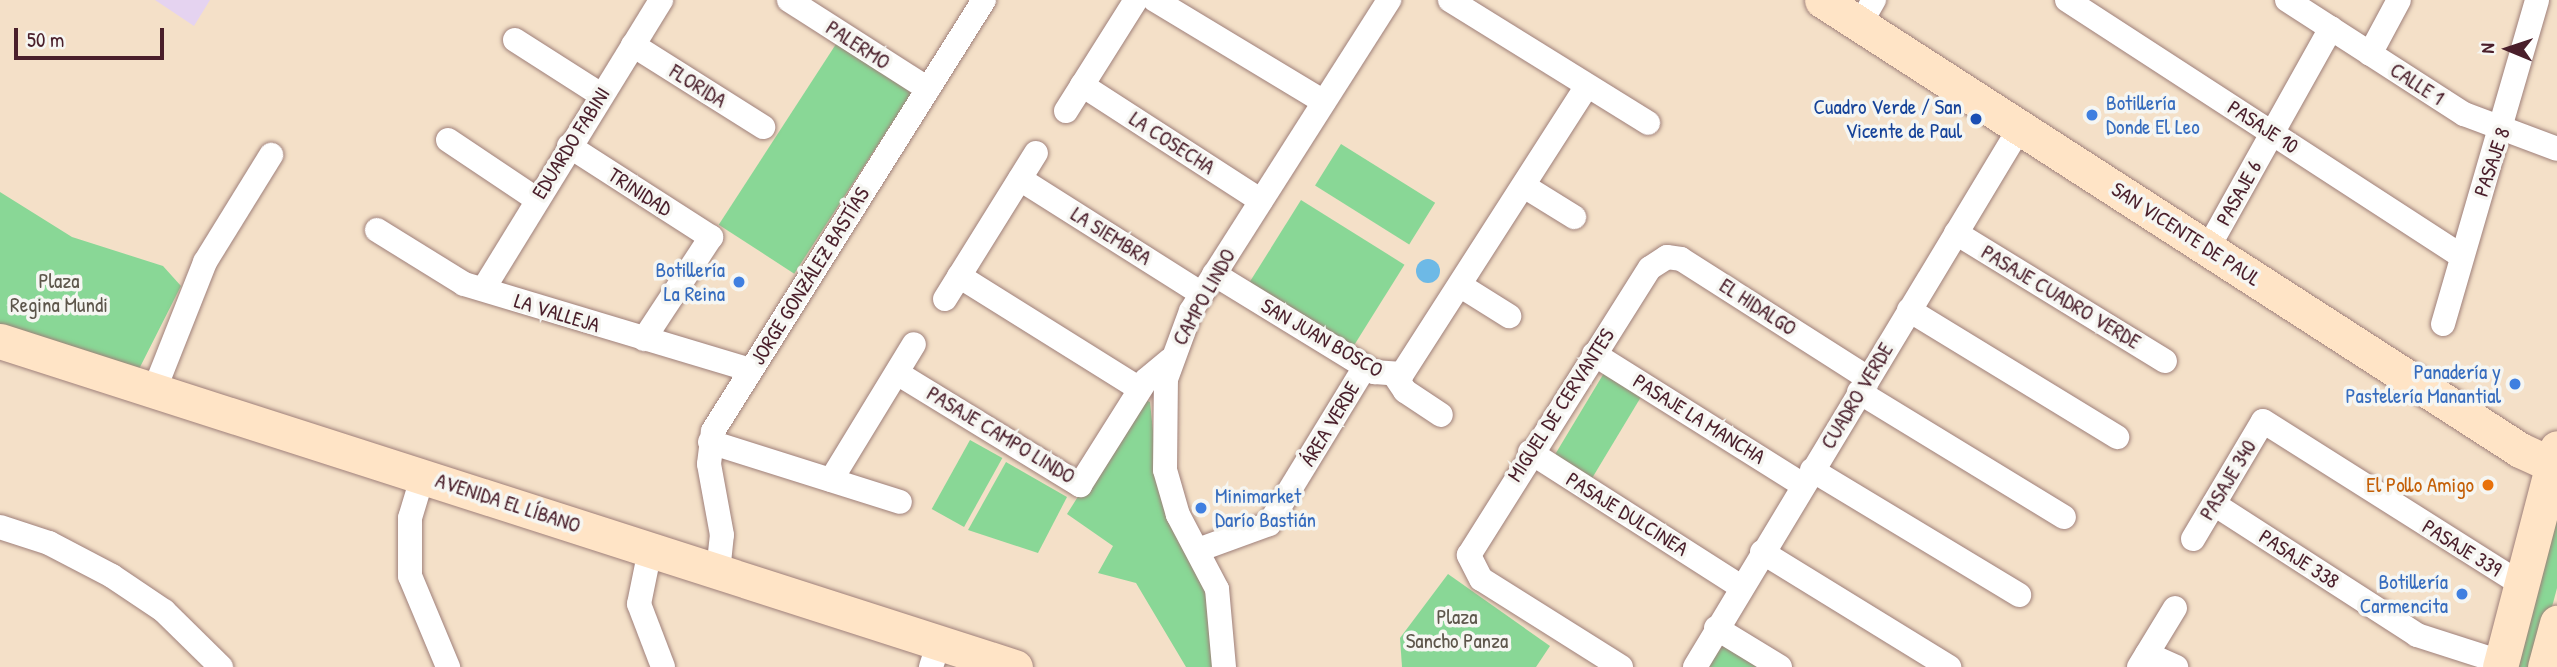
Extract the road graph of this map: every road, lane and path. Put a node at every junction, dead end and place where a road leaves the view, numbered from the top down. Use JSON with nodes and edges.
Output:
{"nodes":[{"id":1,"x":661,"y":0,"type":"edge"},
{"id":2,"x":789,"y":0,"type":"edge"},
{"id":3,"x":984,"y":0,"type":"edge"},
{"id":4,"x":1136,"y":0,"type":"edge"},
{"id":5,"x":1155,"y":0,"type":"edge"},
{"id":6,"x":1450,"y":0,"type":"edge"},
{"id":7,"x":1822,"y":0,"type":"edge"},
{"id":8,"x":2067,"y":0,"type":"edge"},
{"id":9,"x":2287,"y":0,"type":"edge"},
{"id":10,"x":2399,"y":0,"type":"edge"},
{"id":11,"x":2536,"y":0,"type":"edge"},
{"id":12,"x":1381,"y":3,"type":"edge"},
{"id":13,"x":1867,"y":12,"type":"edge"},
{"id":14,"x":2331,"y":28,"type":"junction"},
{"id":15,"x":515,"y":40,"type":"dead end"},
{"id":16,"x":633,"y":45,"type":"junction"},
{"id":17,"x":2370,"y":54,"type":"junction"},
{"id":18,"x":1082,"y":85,"type":"junction"},
{"id":19,"x":1586,"y":88,"type":"junction"},
{"id":20,"x":928,"y":89,"type":"junction"},
{"id":21,"x":601,"y":95,"type":"junction"},
{"id":22,"x":1324,"y":102,"type":"junction"},
{"id":23,"x":1066,"y":111,"type":"dead end"},
{"id":24,"x":1648,"y":123,"type":"dead end"},
{"id":25,"x":2021,"y":126,"type":"junction"},
{"id":26,"x":763,"y":127,"type":"dead end"},
{"id":27,"x":2503,"y":132,"type":"junction"},
{"id":28,"x":2273,"y":133,"type":"junction"},
{"id":29,"x":448,"y":140,"type":"dead end"},
{"id":30,"x":569,"y":146,"type":"junction"},
{"id":31,"x":2557,"y":149,"type":"edge"},
{"id":32,"x":1037,"y":153,"type":"dead end"},
{"id":33,"x":271,"y":155,"type":"dead end"},
{"id":34,"x":1020,"y":179,"type":"junction"},
{"id":35,"x":1524,"y":186,"type":"junction"},
{"id":36,"x":536,"y":199,"type":"junction"},
{"id":37,"x":1261,"y":201,"type":"junction"},
{"id":38,"x":1574,"y":217,"type":"dead end"},
{"id":39,"x":377,"y":230,"type":"dead end"},
{"id":40,"x":1956,"y":233,"type":"junction"},
{"id":41,"x":2208,"y":248,"type":"junction"},
{"id":42,"x":2460,"y":255,"type":"junction"},
{"id":43,"x":1667,"y":257,"type":"joint"},
{"id":44,"x":960,"y":276,"type":"junction"},
{"id":45,"x":1208,"y":284,"type":"junction"},
{"id":46,"x":1461,"y":286,"type":"junction"},
{"id":47,"x":484,"y":288,"type":"junction"},
{"id":48,"x":945,"y":299,"type":"dead end"},
{"id":49,"x":1909,"y":310,"type":"junction"},
{"id":50,"x":1509,"y":316,"type":"dead end"},
{"id":51,"x":2443,"y":324,"type":"dead end"},
{"id":52,"x":644,"y":339,"type":"junction"},
{"id":53,"x":0,"y":341,"type":"edge"},
{"id":54,"x":914,"y":344,"type":"dead end"},
{"id":55,"x":1594,"y":354,"type":"junction"},
{"id":56,"x":1170,"y":360,"type":"junction"},
{"id":57,"x":2165,"y":361,"type":"dead end"},
{"id":58,"x":1365,"y":367,"type":"junction"},
{"id":59,"x":750,"y":370,"type":"junction"},
{"id":60,"x":897,"y":373,"type":"junction"},
{"id":61,"x":1395,"y":376,"type":"junction"},
{"id":62,"x":1863,"y":385,"type":"junction"},
{"id":63,"x":1140,"y":390,"type":"junction"},
{"id":64,"x":153,"y":391,"type":"junction"},
{"id":65,"x":1441,"y":415,"type":"dead end"},
{"id":66,"x":2263,"y":421,"type":"joint"},
{"id":67,"x":2118,"y":437,"type":"dead end"},
{"id":68,"x":710,"y":442,"type":"junction"},
{"id":69,"x":1530,"y":452,"type":"junction"},
{"id":70,"x":2556,"y":460,"type":"edge"},
{"id":71,"x":423,"y":475,"type":"junction"},
{"id":72,"x":1807,"y":478,"type":"junction"},
{"id":73,"x":831,"y":480,"type":"junction"},
{"id":74,"x":901,"y":502,"type":"dead end"},
{"id":75,"x":2214,"y":504,"type":"junction"},
{"id":76,"x":2064,"y":517,"type":"dead end"},
{"id":77,"x":0,"y":527,"type":"edge"},
{"id":78,"x":2193,"y":540,"type":"dead end"},
{"id":79,"x":650,"y":550,"type":"junction"},
{"id":80,"x":1198,"y":550,"type":"junction"},
{"id":81,"x":1762,"y":552,"type":"junction"},
{"id":82,"x":718,"y":572,"type":"junction"},
{"id":83,"x":1732,"y":581,"type":"junction"},
{"id":84,"x":2521,"y":584,"type":"junction"},
{"id":85,"x":2019,"y":595,"type":"dead end"},
{"id":86,"x":2175,"y":608,"type":"dead end"},
{"id":87,"x":2557,"y":623,"type":"edge"},
{"id":88,"x":1716,"y":628,"type":"junction"},
{"id":89,"x":935,"y":655,"type":"edge"},
{"id":90,"x":2143,"y":661,"type":"edge"},
{"id":91,"x":2500,"y":664,"type":"edge"},
{"id":92,"x":221,"y":667,"type":"edge"},
{"id":93,"x":447,"y":667,"type":"edge"},
{"id":94,"x":663,"y":667,"type":"edge"},
{"id":95,"x":1015,"y":667,"type":"edge"},
{"id":96,"x":1224,"y":667,"type":"edge"},
{"id":97,"x":1621,"y":667,"type":"edge"},
{"id":98,"x":1695,"y":667,"type":"edge"},
{"id":99,"x":1780,"y":667,"type":"edge"},
{"id":100,"x":1949,"y":667,"type":"edge"},
{"id":101,"x":2176,"y":667,"type":"edge"},
{"id":102,"x":2545,"y":667,"type":"edge"}],
"edges":[{"from":1,"to":16,"type":"street","name":"EDUARDO FABINI"},
{"from":2,"to":20,"type":"street","name":"PALERMO"},
{"from":3,"to":20,"type":"street","name":"JORGE GONZÁLEZ BASTÍAS"},
{"from":4,"to":18,"type":"street"},
{"from":5,"to":22,"type":"street"},
{"from":6,"to":19,"type":"street"},
{"from":7,"to":13,"type":"main road","name":"SAN VICENTE DE PAUL"},
{"from":8,"to":28,"type":"street","name":"PASAJE 10"},
{"from":9,"to":14,"type":"street","name":"CALLE 1"},
{"from":10,"to":17,"type":"street"},
{"from":11,"to":27,"type":"street","name":"PASAJE 8"},
{"from":12,"to":22,"type":"street","name":"CAMPO LINDO"},
{"from":13,"to":25,"type":"main road","name":"SAN VICENTE DE PAUL"},
{"from":14,"to":17,"type":"street","name":"CALLE 1"},
{"from":14,"to":28,"type":"street","name":"PASAJE 6"},
{"from":15,"to":21,"type":"street"},
{"from":16,"to":21,"type":"street","name":"EDUARDO FABINI"},
{"from":16,"to":26,"type":"street","name":"FLORIDA"},
{"from":17,"to":27,"type":"street","name":"CALLE 1"},
{"from":18,"to":23,"type":"street"},
{"from":18,"to":37,"type":"street","name":"LA COSECHA"},
{"from":19,"to":24,"type":"street"},
{"from":19,"to":35,"type":"street","name":"SAN JUAN BOSCO"},
{"from":20,"to":59,"type":"street","name":"JORGE GONZÁLEZ BASTÍAS"},
{"from":21,"to":30,"type":"street","name":"EDUARDO FABINI"},
{"from":22,"to":37,"type":"street","name":"CAMPO LINDO"},
{"from":25,"to":40,"type":"street","name":"CUADRO VERDE"},
{"from":25,"to":41,"type":"main road","name":"SAN VICENTE DE PAUL"},
{"from":27,"to":31,"type":"street","name":"CALLE 1"},
{"from":27,"to":42,"type":"street","name":"PASAJE 8"},
{"from":28,"to":41,"type":"street","name":"PASAJE 6"},
{"from":28,"to":42,"type":"street","name":"PASAJE 10"},
{"from":29,"to":36,"type":"street"},
{"from":30,"to":36,"type":"street","name":"EDUARDO FABINI"},
{"from":30,"to":52,"type":"street","name":"TRINIDAD"},
{"from":32,"to":34,"type":"street"},
{"from":33,"to":64,"type":"street"},
{"from":34,"to":44,"type":"street"},
{"from":34,"to":45,"type":"street","name":"LA SIEMBRA"},
{"from":35,"to":38,"type":"street"},
{"from":35,"to":46,"type":"street","name":"SAN JUAN BOSCO"},
{"from":36,"to":47,"type":"street","name":"EDUARDO FABINI"},
{"from":37,"to":45,"type":"street","name":"CAMPO LINDO"},
{"from":39,"to":47,"type":"street","name":"LA VALLEJA"},
{"from":40,"to":49,"type":"street","name":"CUADRO VERDE"},
{"from":40,"to":57,"type":"street","name":"PASAJE CUADRO VERDE"},
{"from":41,"to":70,"type":"main road","name":"SAN VICENTE DE PAUL"},
{"from":42,"to":51,"type":"street","name":"PASAJE 8"},
{"from":43,"to":55,"type":"street","name":"MIGUEL DE CERVANTES"},
{"from":43,"to":62,"type":"street","name":"EL HIDALGO"},
{"from":44,"to":48,"type":"street"},
{"from":44,"to":63,"type":"street"},
{"from":45,"to":56,"type":"street","name":"CAMPO LINDO"},
{"from":45,"to":58,"type":"street","name":"SAN JUAN BOSCO"},
{"from":46,"to":50,"type":"street"},
{"from":46,"to":61,"type":"street","name":"SAN JUAN BOSCO"},
{"from":47,"to":52,"type":"street","name":"LA VALLEJA"},
{"from":49,"to":62,"type":"street","name":"CUADRO VERDE"},
{"from":49,"to":67,"type":"street"},
{"from":52,"to":59,"type":"street","name":"LA VALLEJA"},
{"from":53,"to":64,"type":"main road","name":"AVENIDA EL LÍBANO"},
{"from":54,"to":60,"type":"street"},
{"from":55,"to":69,"type":"street","name":"MIGUEL DE CERVANTES"},
{"from":55,"to":72,"type":"street","name":"PASAJE LA MANCHA"},
{"from":56,"to":63,"type":"street","name":"PASAJE CAMPO LINDO"},
{"from":56,"to":80,"type":"street","name":"CAMPO LINDO"},
{"from":58,"to":61,"type":"street","name":"SAN JUAN BOSCO"},
{"from":58,"to":80,"type":"street","name":"ÁREA VERDE"},
{"from":59,"to":68,"type":"street","name":"JORGE GONZÁLEZ BASTÍAS"},
{"from":60,"to":63,"type":"street","name":"PASAJE CAMPO LINDO"},
{"from":60,"to":73,"type":"street"},
{"from":61,"to":65,"type":"street","name":"SAN JUAN BOSCO"},
{"from":62,"to":72,"type":"street","name":"CUADRO VERDE"},
{"from":62,"to":76,"type":"street"},
{"from":64,"to":71,"type":"main road","name":"AVENIDA EL LÍBANO"},
{"from":66,"to":75,"type":"street","name":"PASAJE 340"},
{"from":66,"to":84,"type":"street","name":"PASAJE 339"},
{"from":68,"to":73,"type":"street"},
{"from":68,"to":82,"type":"street"},
{"from":69,"to":83,"type":"street","name":"PASAJE DULCINEA"},
{"from":69,"to":97,"type":"street","name":"MIGUEL DE CERVANTES"},
{"from":70,"to":84,"type":"main road"},
{"from":71,"to":79,"type":"main road","name":"AVENIDA EL LÍBANO"},
{"from":71,"to":93,"type":"street"},
{"from":72,"to":81,"type":"street","name":"CUADRO VERDE"},
{"from":72,"to":85,"type":"street"},
{"from":73,"to":74,"type":"street"},
{"from":75,"to":78,"type":"street","name":"PASAJE 340"},
{"from":75,"to":91,"type":"street","name":"PASAJE 338"},
{"from":77,"to":92,"type":"street"},
{"from":79,"to":82,"type":"main road","name":"AVENIDA EL LÍBANO"},
{"from":79,"to":94,"type":"street"},
{"from":80,"to":96,"type":"street","name":"CAMPO LINDO"},
{"from":81,"to":83,"type":"street","name":"CUADRO VERDE"},
{"from":81,"to":100,"type":"street"},
{"from":82,"to":89,"type":"main road","name":"AVENIDA EL LÍBANO"},
{"from":83,"to":88,"type":"street","name":"CUADRO VERDE"},
{"from":84,"to":91,"type":"main road"},
{"from":86,"to":90,"type":"street"},
{"from":87,"to":102,"type":"main road"},
{"from":88,"to":98,"type":"street","name":"CUADRO VERDE"},
{"from":88,"to":99,"type":"street"},
{"from":89,"to":95,"type":"main road","name":"AVENIDA EL LÍBANO"},
{"from":90,"to":101,"type":"street"}]}
